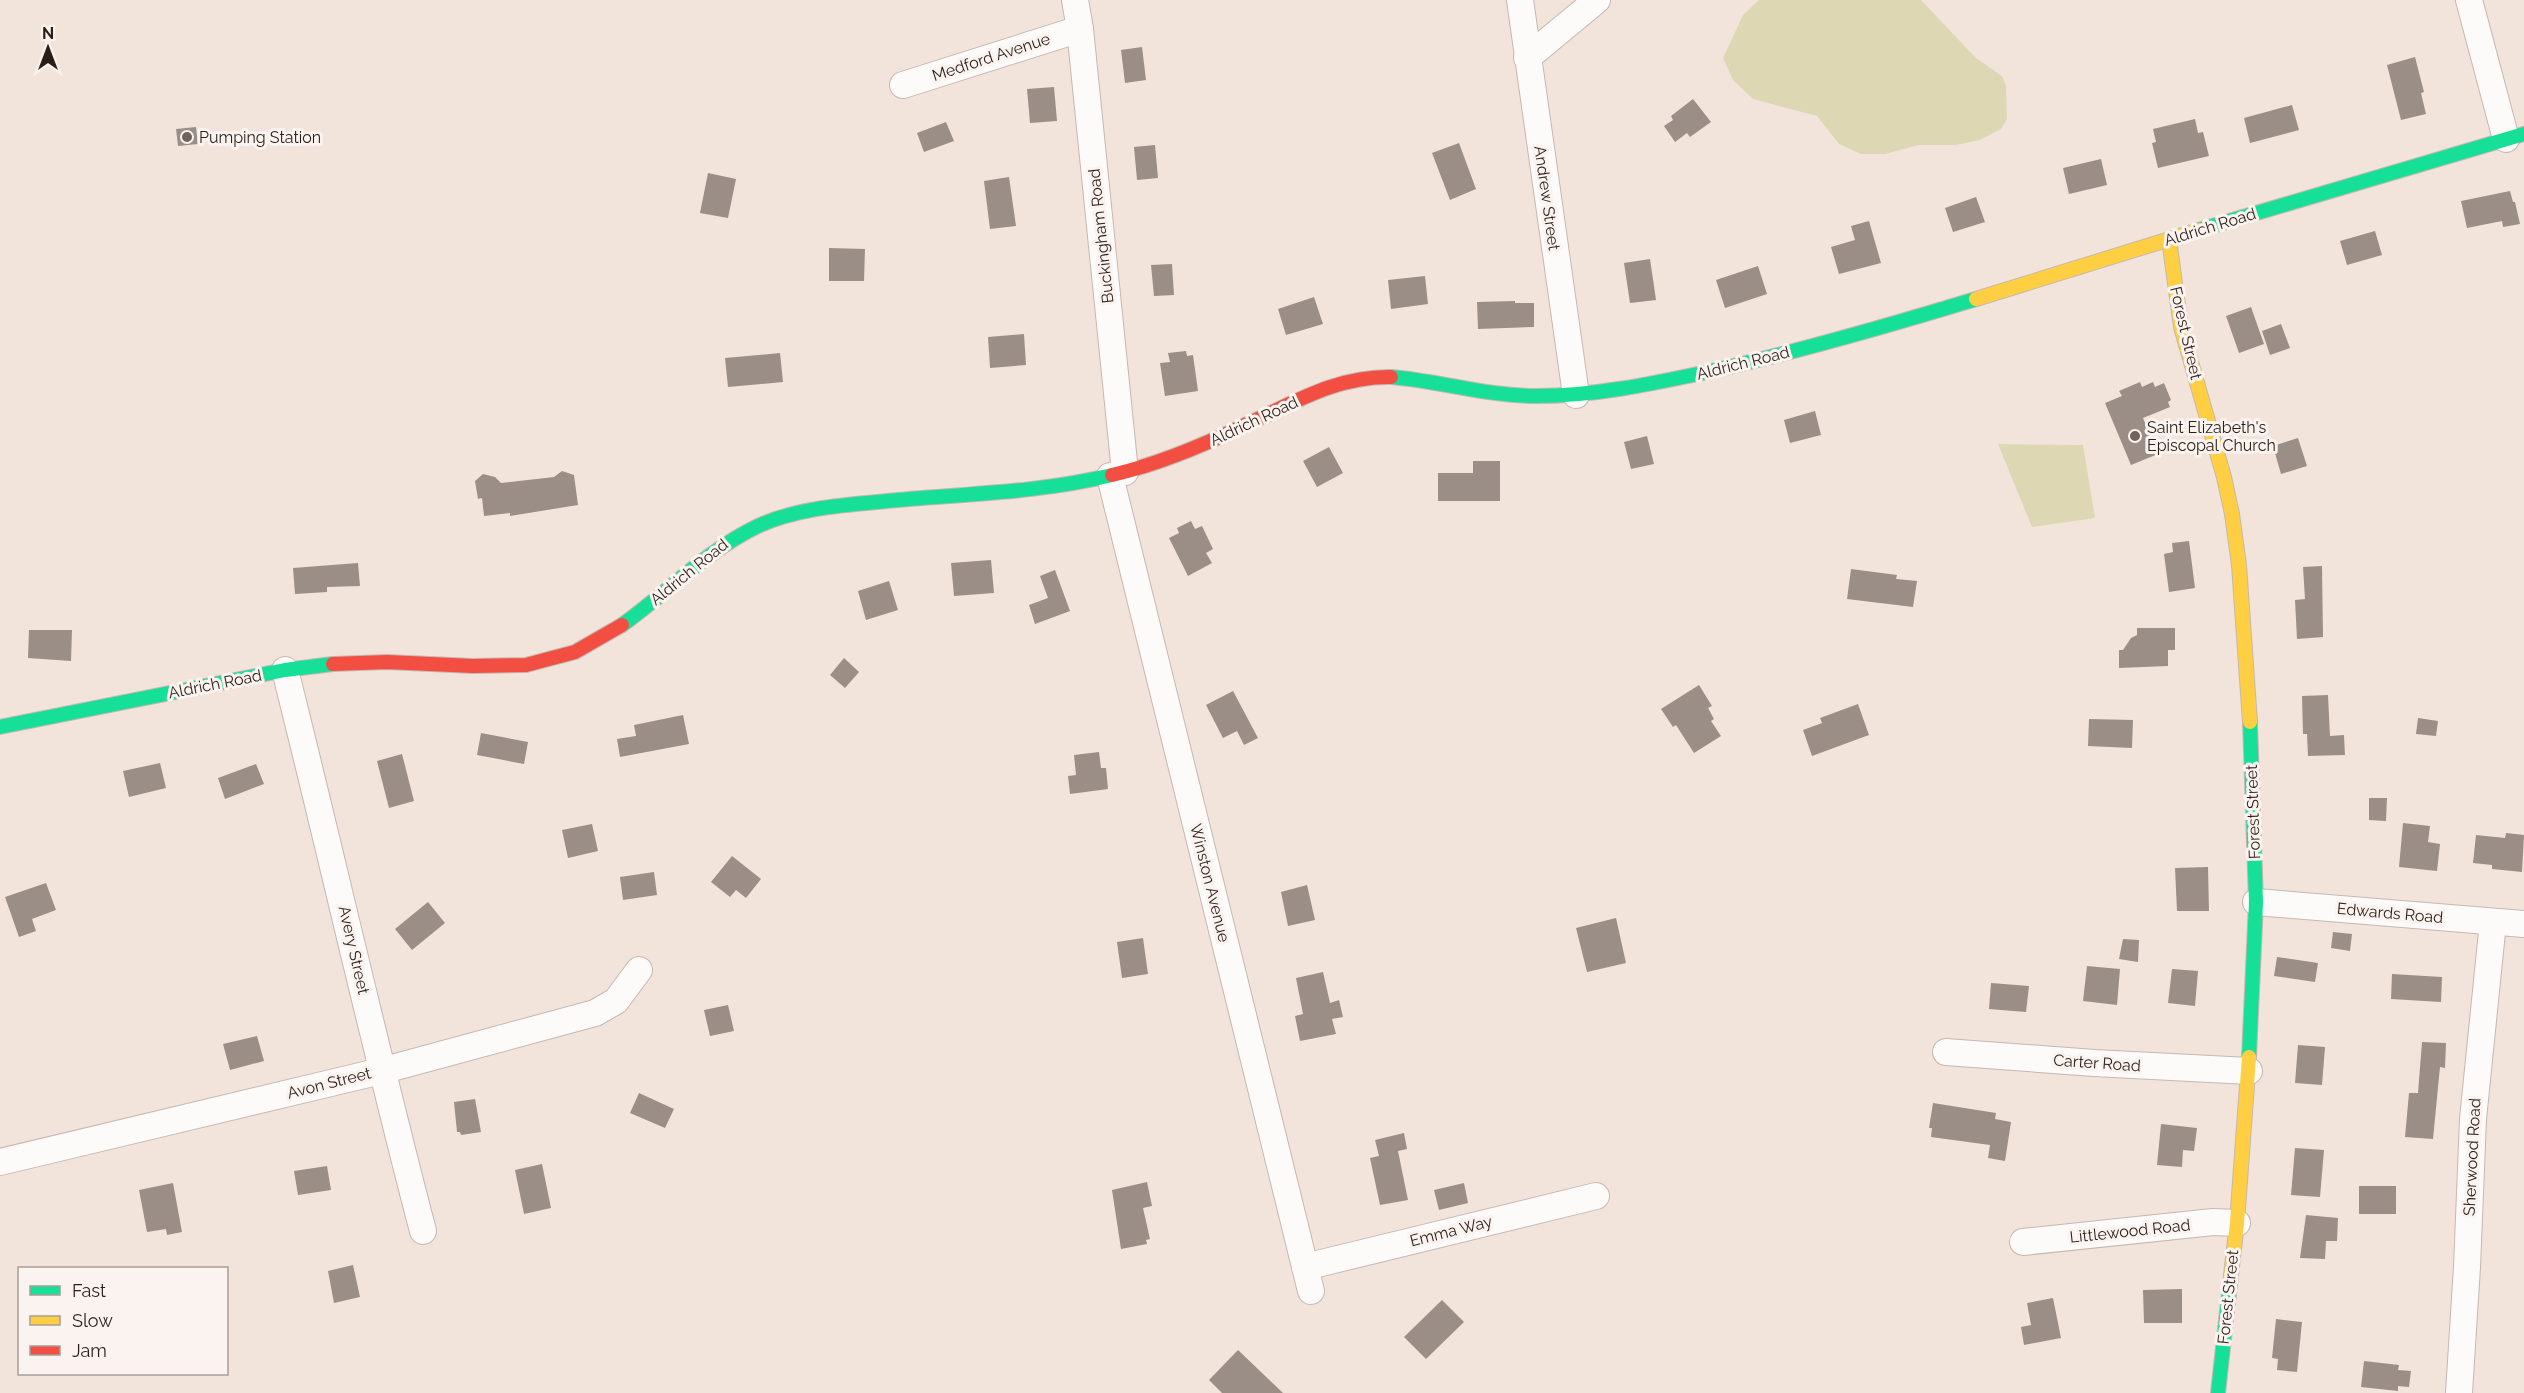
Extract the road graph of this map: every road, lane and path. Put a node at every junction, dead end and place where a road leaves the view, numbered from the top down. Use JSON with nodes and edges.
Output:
{"nodes":[{"id":1,"x":1076,"y":0,"type":"edge"},
{"id":2,"x":1520,"y":0,"type":"edge"},
{"id":3,"x":1597,"y":0,"type":"edge"},
{"id":4,"x":2469,"y":0,"type":"edge"},
{"id":5,"x":1080,"y":28,"type":"junction"},
{"id":6,"x":1527,"y":58,"type":"junction"},
{"id":7,"x":903,"y":85,"type":"dead end"},
{"id":8,"x":2515,"y":137,"type":"edge"},
{"id":9,"x":2169,"y":239,"type":"junction"},
{"id":10,"x":1576,"y":395,"type":"junction"},
{"id":11,"x":1118,"y":474,"type":"junction"},
{"id":12,"x":285,"y":670,"type":"junction"},
{"id":13,"x":0,"y":727,"type":"edge"},
{"id":14,"x":2256,"y":902,"type":"junction"},
{"id":15,"x":2493,"y":922,"type":"junction"},
{"id":16,"x":2524,"y":924,"type":"edge"},
{"id":17,"x":639,"y":970,"type":"dead end"},
{"id":18,"x":1946,"y":1052,"type":"dead end"},
{"id":19,"x":381,"y":1071,"type":"junction"},
{"id":20,"x":2249,"y":1071,"type":"junction"},
{"id":21,"x":0,"y":1162,"type":"edge"},
{"id":22,"x":1596,"y":1196,"type":"dead end"},
{"id":23,"x":2237,"y":1223,"type":"junction"},
{"id":24,"x":423,"y":1231,"type":"dead end"},
{"id":25,"x":2023,"y":1242,"type":"dead end"},
{"id":26,"x":1308,"y":1279,"type":"joint"},
{"id":27,"x":2218,"y":1393,"type":"edge"},
{"id":28,"x":2459,"y":1393,"type":"edge"}],
"edges":[{"from":1,"to":5,"type":"street","name":"Buckingham Road"},
{"from":2,"to":6,"type":"street","name":"Andrew Street"},
{"from":3,"to":6,"type":"street"},
{"from":4,"to":8,"type":"street"},
{"from":5,"to":7,"type":"street","name":"Medford Avenue"},
{"from":5,"to":11,"type":"street","name":"Buckingham Road"},
{"from":6,"to":10,"type":"street","name":"Andrew Street"},
{"from":8,"to":9,"type":"street","name":"Aldrich Road"},
{"from":9,"to":10,"type":"street","name":"Aldrich Road"},
{"from":9,"to":14,"type":"street","name":"Forest Street"},
{"from":10,"to":11,"type":"street","name":"Aldrich Road"},
{"from":11,"to":12,"type":"street","name":"Aldrich Road"},
{"from":11,"to":26,"type":"street","name":"Winston Avenue"},
{"from":12,"to":13,"type":"street","name":"Aldrich Road"},
{"from":12,"to":19,"type":"street","name":"Avery Street"},
{"from":14,"to":15,"type":"street","name":"Edwards Road"},
{"from":14,"to":20,"type":"street","name":"Forest Street"},
{"from":15,"to":16,"type":"street","name":"Edwards Road"},
{"from":15,"to":28,"type":"street","name":"Sherwood Road"},
{"from":17,"to":19,"type":"street","name":"Avon Street"},
{"from":18,"to":20,"type":"street","name":"Carter Road"},
{"from":19,"to":21,"type":"street","name":"Avon Street"},
{"from":19,"to":24,"type":"street","name":"Avery Street"},
{"from":20,"to":23,"type":"street","name":"Forest Street"},
{"from":22,"to":26,"type":"street","name":"Emma Way"},
{"from":23,"to":25,"type":"street","name":"Littlewood Road"},
{"from":23,"to":27,"type":"street","name":"Forest Street"}]}
